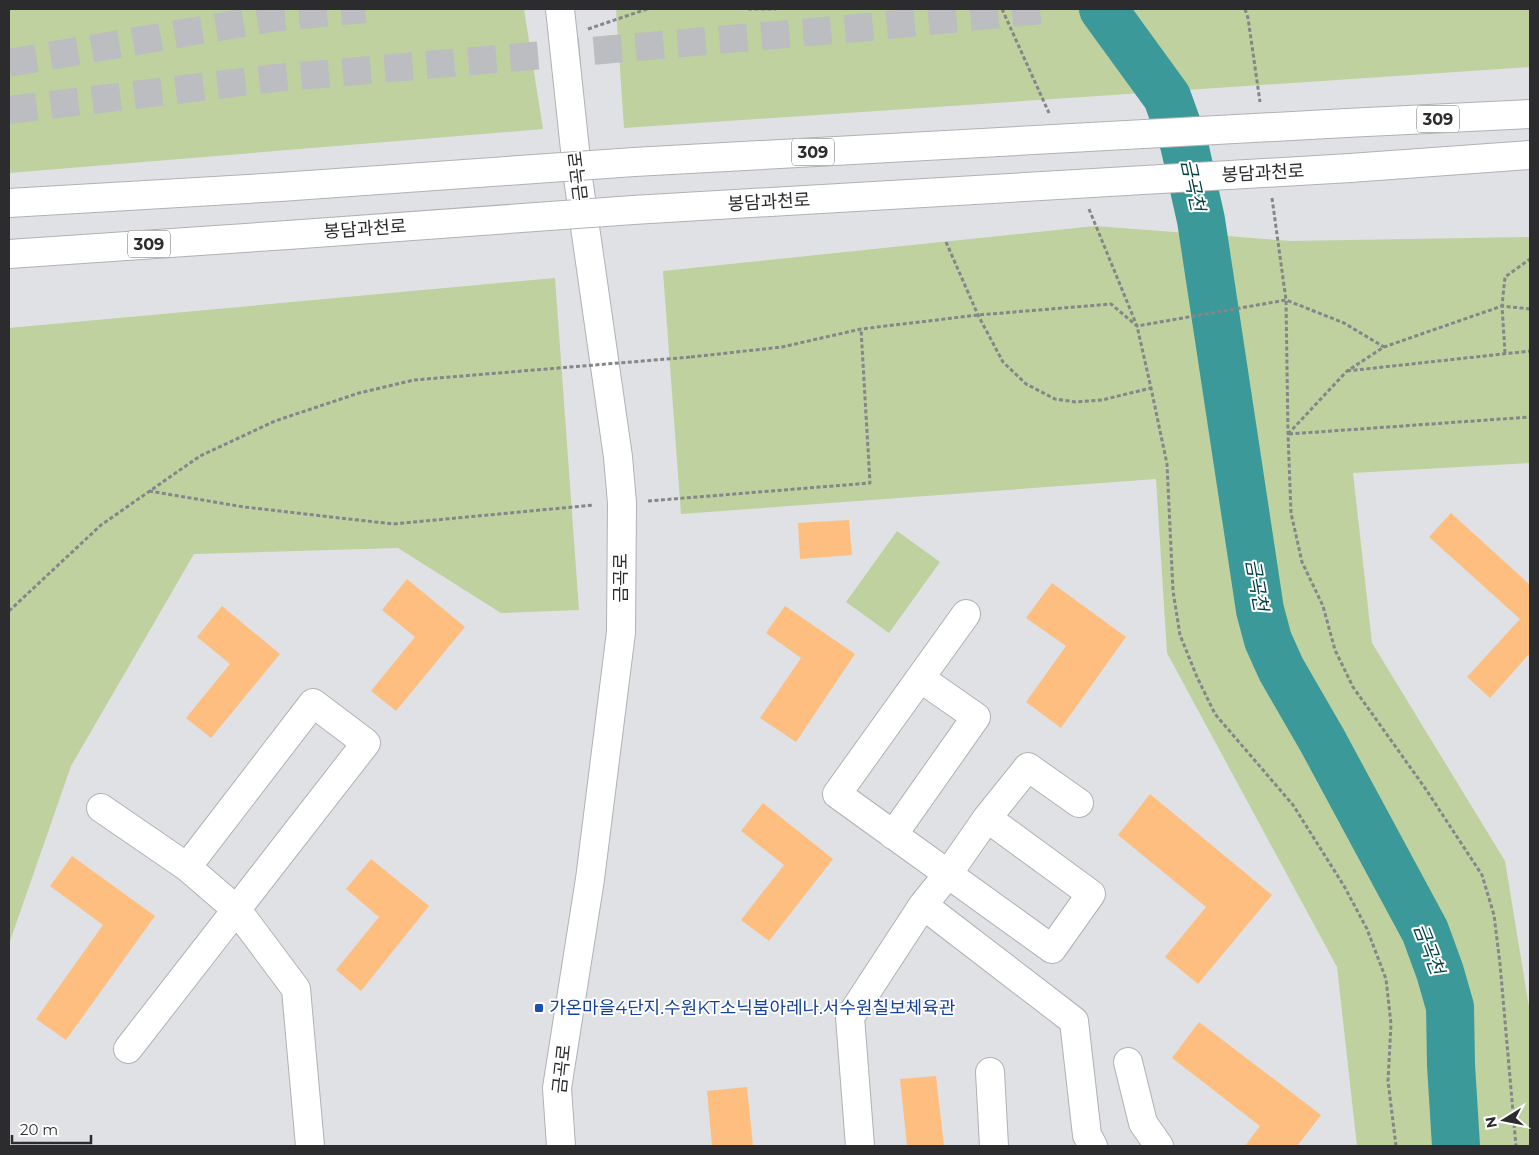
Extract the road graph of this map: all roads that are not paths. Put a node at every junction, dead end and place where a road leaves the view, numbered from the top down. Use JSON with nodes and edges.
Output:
{"nodes":[{"id":1,"x":560,"y":9,"type":"edge"},
{"id":2,"x":1530,"y":114,"type":"edge"},
{"id":3,"x":1530,"y":155,"type":"edge"},
{"id":4,"x":9,"y":203,"type":"edge"},
{"id":5,"x":9,"y":254,"type":"edge"},
{"id":6,"x":966,"y":614,"type":"dead end"},
{"id":7,"x":920,"y":678,"type":"junction"},
{"id":8,"x":1079,"y":803,"type":"dead end"},
{"id":9,"x":101,"y":808,"type":"dead end"},
{"id":10,"x":987,"y":818,"type":"junction"},
{"id":11,"x":893,"y":834,"type":"junction"},
{"id":12,"x":187,"y":867,"type":"junction"},
{"id":13,"x":948,"y":874,"type":"junction"},
{"id":14,"x":923,"y":904,"type":"junction"},
{"id":15,"x":237,"y":910,"type":"junction"},
{"id":16,"x":128,"y":1049,"type":"dead end"},
{"id":17,"x":1128,"y":1062,"type":"dead end"},
{"id":18,"x":990,"y":1072,"type":"dead end"},
{"id":19,"x":310,"y":1146,"type":"edge"},
{"id":20,"x":561,"y":1146,"type":"edge"},
{"id":21,"x":853,"y":1146,"type":"edge"},
{"id":22,"x":994,"y":1146,"type":"edge"},
{"id":23,"x":1093,"y":1146,"type":"edge"},
{"id":24,"x":1159,"y":1146,"type":"edge"}],
"edges":[{"from":1,"to":20,"type":"main road","name":"금곡로"},
{"from":2,"to":4,"type":"main road","number":"309","bridge":true},
{"from":3,"to":5,"type":"main road","name":"봉담과천로","number":"309","bridge":true},
{"from":6,"to":7,"type":"main road"},
{"from":7,"to":11,"type":"main road"},
{"from":7,"to":11,"type":"main road"},
{"from":8,"to":10,"type":"main road"},
{"from":9,"to":12,"type":"main road"},
{"from":10,"to":13,"type":"main road"},
{"from":10,"to":13,"type":"main road"},
{"from":11,"to":13,"type":"main road"},
{"from":12,"to":15,"type":"main road"},
{"from":12,"to":15,"type":"main road"},
{"from":13,"to":14,"type":"main road"},
{"from":14,"to":21,"type":"main road"},
{"from":14,"to":23,"type":"main road"},
{"from":15,"to":16,"type":"main road"},
{"from":15,"to":19,"type":"main road"},
{"from":17,"to":24,"type":"main road"},
{"from":18,"to":22,"type":"main road"}]}
